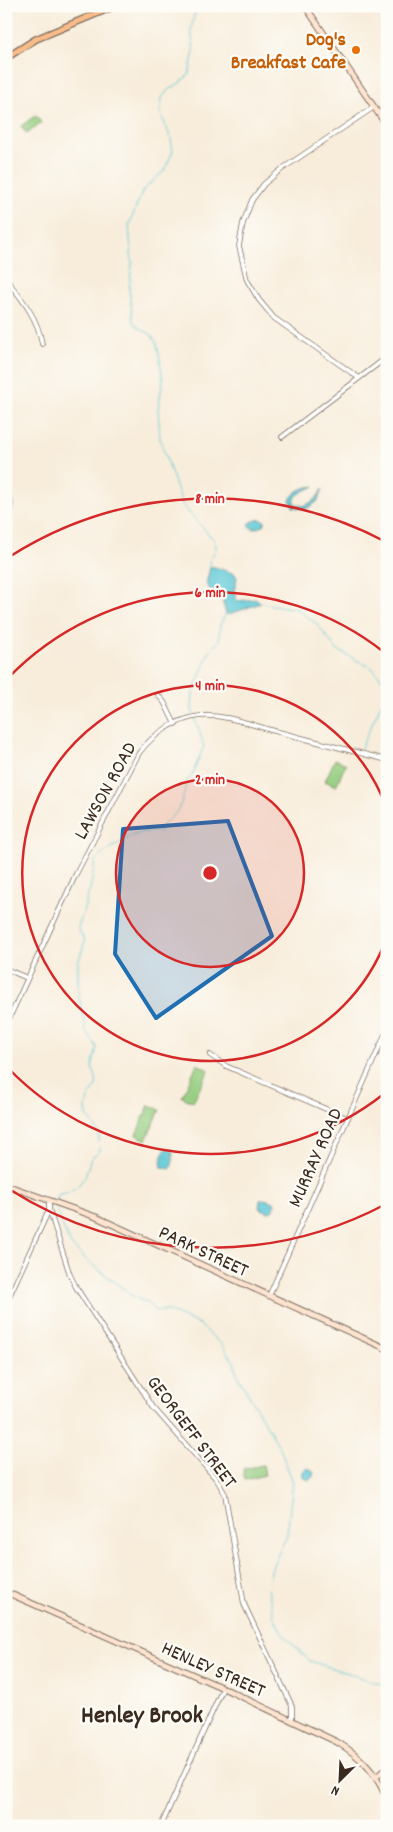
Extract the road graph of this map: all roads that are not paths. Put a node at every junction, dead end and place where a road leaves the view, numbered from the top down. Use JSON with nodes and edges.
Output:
{"nodes":[{"id":1,"x":115,"y":6,"type":"edge"},
{"id":2,"x":305,"y":6,"type":"edge"},
{"id":3,"x":6,"y":58,"type":"edge"},
{"id":4,"x":374,"y":107,"type":"junction"},
{"id":5,"x":387,"y":126,"type":"edge"},
{"id":6,"x":6,"y":279,"type":"edge"},
{"id":7,"x":42,"y":344,"type":"dead end"},
{"id":8,"x":387,"y":357,"type":"edge"},
{"id":9,"x":359,"y":378,"type":"junction"},
{"id":10,"x":282,"y":437,"type":"dead end"},
{"id":11,"x":158,"y":695,"type":"dead end"},
{"id":12,"x":175,"y":724,"type":"junction"},
{"id":13,"x":387,"y":760,"type":"edge"},
{"id":14,"x":6,"y":969,"type":"edge"},
{"id":15,"x":27,"y":978,"type":"junction"},
{"id":16,"x":6,"y":1025,"type":"edge"},
{"id":17,"x":387,"y":1030,"type":"edge"},
{"id":18,"x":210,"y":1055,"type":"dead end"},
{"id":19,"x":347,"y":1118,"type":"junction"},
{"id":20,"x":6,"y":1185,"type":"edge"},
{"id":21,"x":49,"y":1200,"type":"junction"},
{"id":22,"x":50,"y":1209,"type":"junction"},
{"id":23,"x":269,"y":1296,"type":"junction"},
{"id":24,"x":6,"y":1303,"type":"edge"},
{"id":25,"x":387,"y":1349,"type":"edge"},
{"id":26,"x":6,"y":1592,"type":"edge"},
{"id":27,"x":224,"y":1688,"type":"junction"},
{"id":28,"x":292,"y":1719,"type":"junction"},
{"id":29,"x":387,"y":1768,"type":"edge"},
{"id":30,"x":376,"y":1777,"type":"junction"},
{"id":31,"x":387,"y":1799,"type":"edge"},
{"id":32,"x":161,"y":1826,"type":"edge"}],
"edges":[{"from":1,"to":3,"type":"main road"},
{"from":2,"to":4,"type":"street"},
{"from":4,"to":5,"type":"street"},
{"from":4,"to":9,"type":"street"},
{"from":6,"to":7,"type":"street"},
{"from":8,"to":9,"type":"street"},
{"from":9,"to":10,"type":"street"},
{"from":11,"to":12,"type":"street"},
{"from":12,"to":13,"type":"street","name":"LAWSON ROAD"},
{"from":12,"to":15,"type":"street","name":"LAWSON ROAD"},
{"from":14,"to":15,"type":"street"},
{"from":15,"to":16,"type":"street","name":"LAWSON ROAD"},
{"from":17,"to":19,"type":"street","name":"MURRAY ROAD"},
{"from":18,"to":19,"type":"street"},
{"from":19,"to":23,"type":"street","name":"MURRAY ROAD"},
{"from":20,"to":21,"type":"street","name":"PARK STREET"},
{"from":21,"to":22,"type":"street","name":"GEORGEFF STREET"},
{"from":21,"to":23,"type":"street","name":"PARK STREET"},
{"from":22,"to":24,"type":"street"},
{"from":22,"to":28,"type":"street","name":"GEORGEFF STREET"},
{"from":23,"to":25,"type":"street","name":"PARK STREET"},
{"from":26,"to":27,"type":"street","name":"HENLEY STREET"},
{"from":27,"to":28,"type":"street","name":"HENLEY STREET"},
{"from":27,"to":32,"type":"street"},
{"from":28,"to":30,"type":"street","name":"HENLEY STREET"},
{"from":29,"to":30,"type":"street"},
{"from":30,"to":31,"type":"street","name":"HENLEY STREET"}]}
